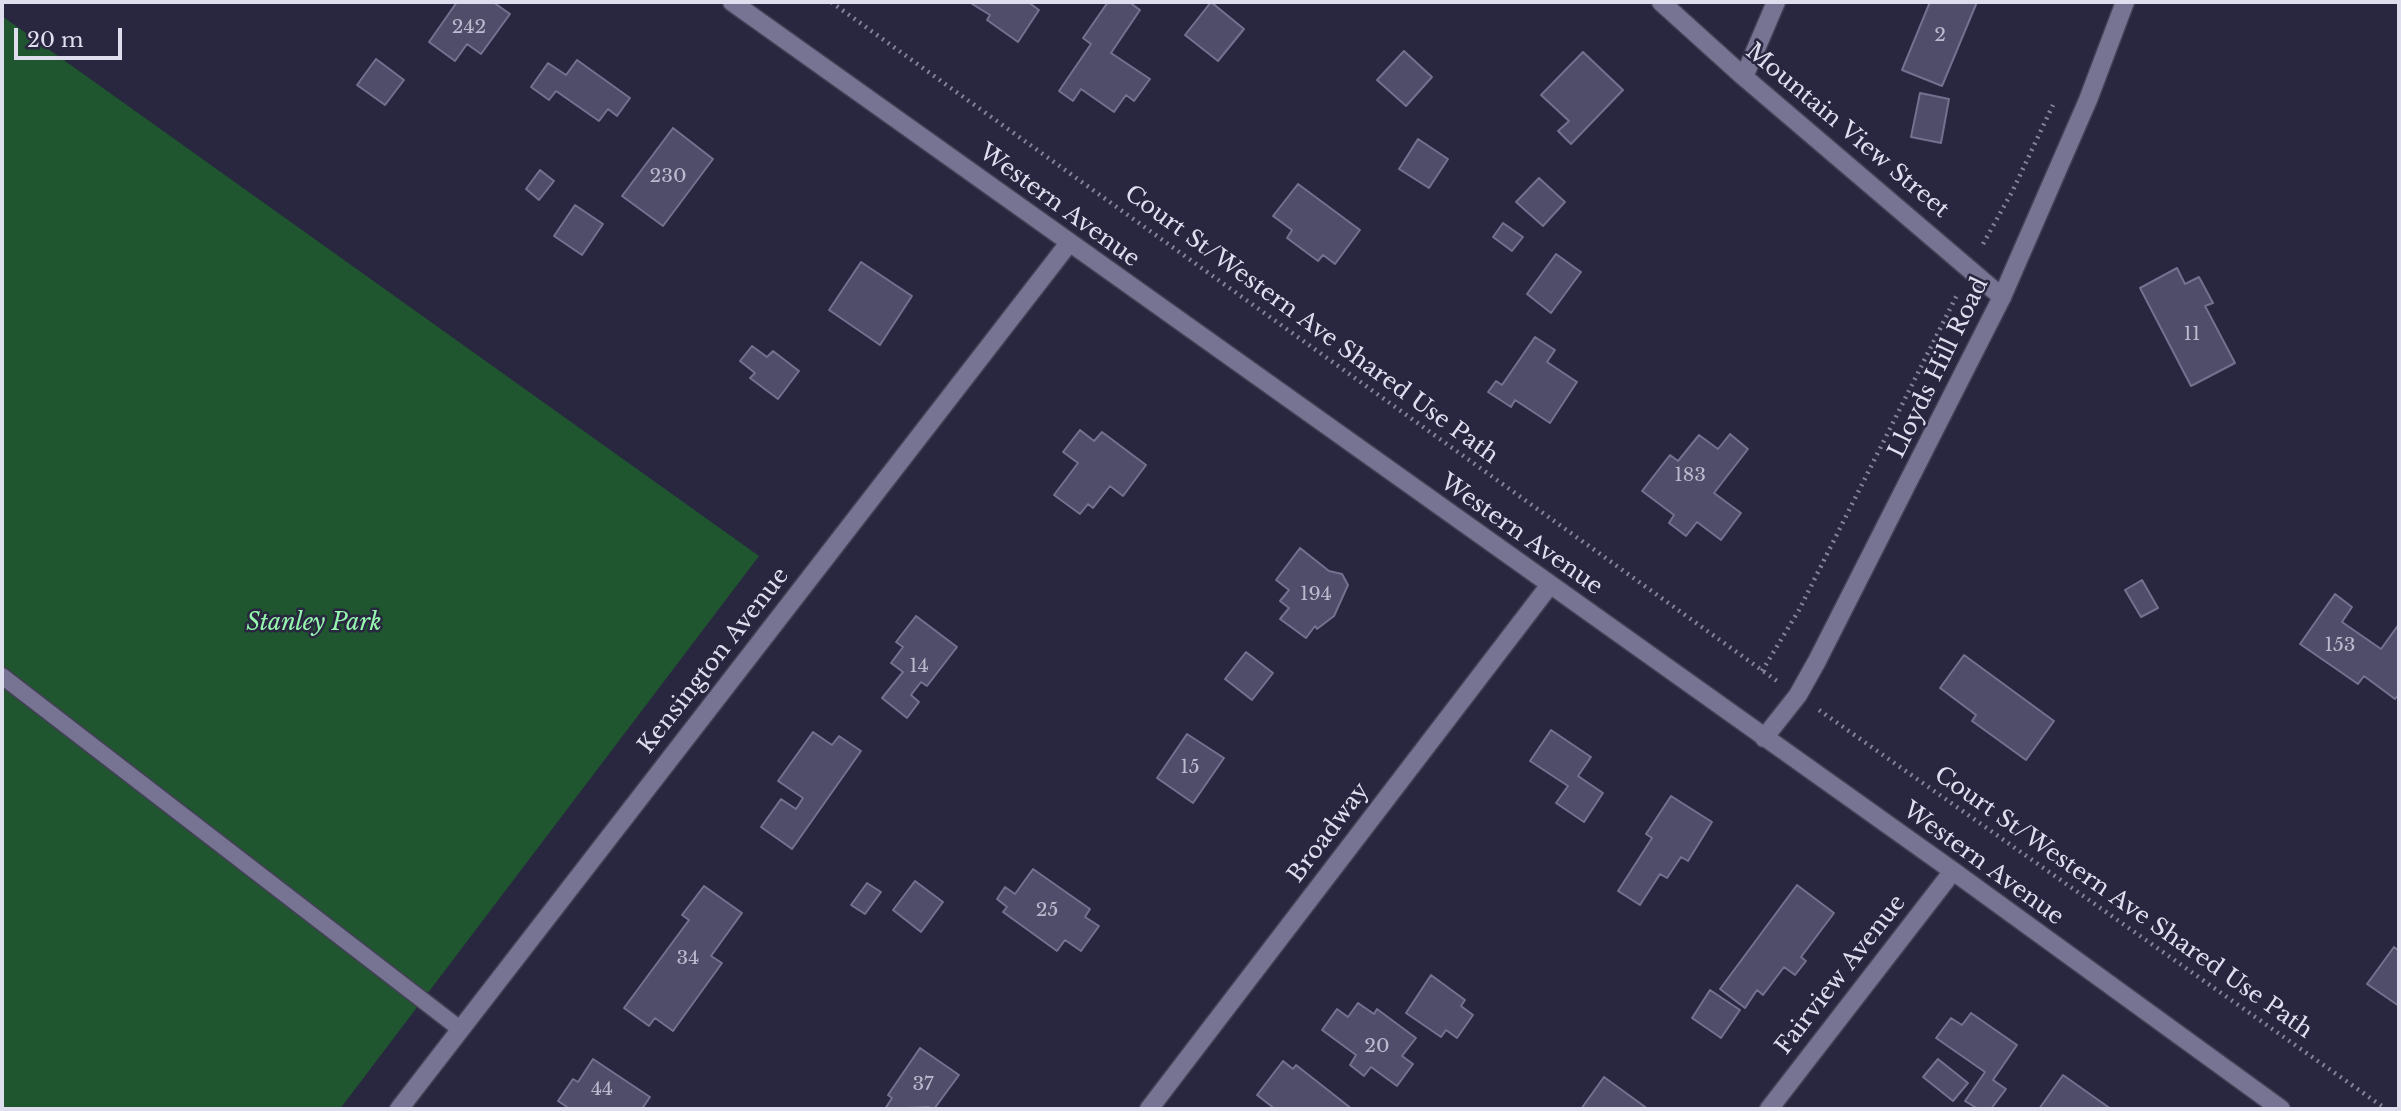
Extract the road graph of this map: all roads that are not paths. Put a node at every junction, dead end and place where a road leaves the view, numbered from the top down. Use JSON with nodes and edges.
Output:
{"nodes":[{"id":1,"x":732,"y":2,"type":"edge"},
{"id":2,"x":1661,"y":2,"type":"edge"},
{"id":3,"x":1776,"y":2,"type":"edge"},
{"id":4,"x":2125,"y":2,"type":"edge"},
{"id":5,"x":1744,"y":77,"type":"junction"},
{"id":6,"x":1069,"y":243,"type":"junction"},
{"id":7,"x":2002,"y":297,"type":"junction"},
{"id":8,"x":1549,"y":586,"type":"junction"},
{"id":9,"x":2,"y":676,"type":"edge"},
{"id":10,"x":1764,"y":738,"type":"junction"},
{"id":11,"x":1952,"y":871,"type":"junction"},
{"id":12,"x":460,"y":1029,"type":"junction"},
{"id":13,"x":399,"y":1109,"type":"edge"},
{"id":14,"x":1149,"y":1109,"type":"edge"},
{"id":15,"x":1769,"y":1109,"type":"edge"},
{"id":16,"x":2281,"y":1109,"type":"edge"}],
"edges":[{"from":1,"to":6,"type":"main road","name":"Western Avenue"},
{"from":2,"to":5,"type":"main road","name":"Mountain View Street"},
{"from":3,"to":5,"type":"main road"},
{"from":4,"to":7,"type":"main road","name":"Lloyds Hill Road"},
{"from":5,"to":7,"type":"main road","name":"Mountain View Street"},
{"from":6,"to":8,"type":"main road","name":"Western Avenue"},
{"from":6,"to":12,"type":"main road","name":"Kensington Avenue"},
{"from":7,"to":10,"type":"main road","name":"Lloyds Hill Road"},
{"from":8,"to":10,"type":"main road","name":"Western Avenue"},
{"from":8,"to":14,"type":"main road","name":"Broadway"},
{"from":9,"to":12,"type":"lane"},
{"from":10,"to":11,"type":"main road","name":"Western Avenue"},
{"from":11,"to":15,"type":"main road","name":"Fairview Avenue"},
{"from":11,"to":16,"type":"main road","name":"Western Avenue"},
{"from":12,"to":13,"type":"main road","name":"Kensington Avenue"}]}
